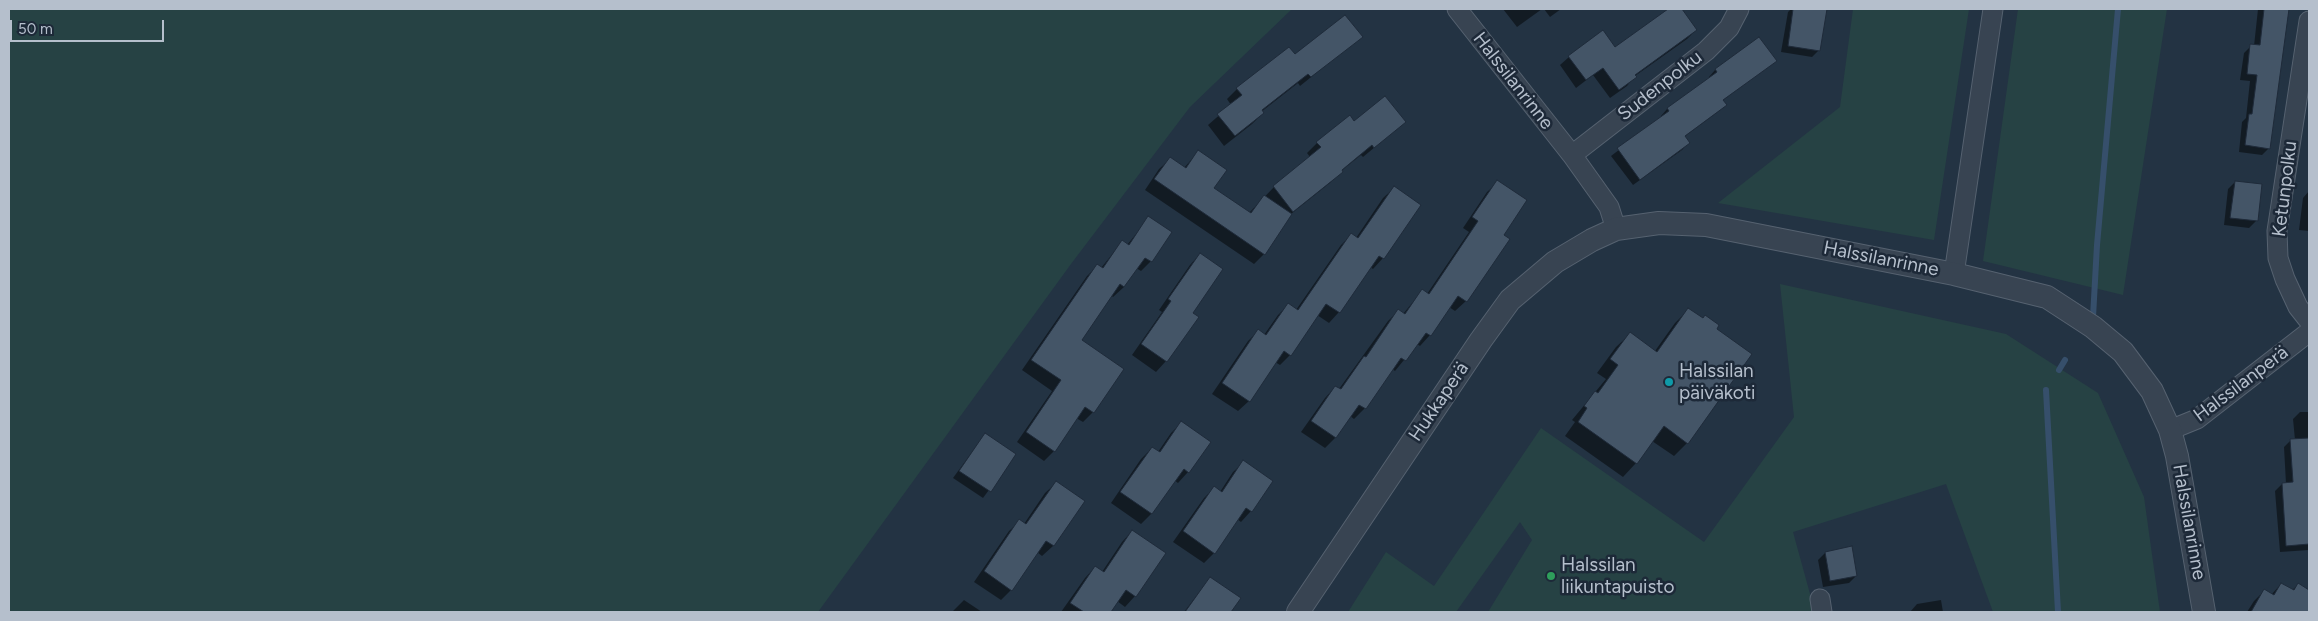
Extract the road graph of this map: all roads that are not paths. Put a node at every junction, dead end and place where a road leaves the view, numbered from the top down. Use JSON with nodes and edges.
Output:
{"nodes":[{"id":1,"x":1456,"y":9,"type":"edge"},
{"id":2,"x":1739,"y":9,"type":"edge"},
{"id":3,"x":1993,"y":9,"type":"edge"},
{"id":4,"x":2309,"y":20,"type":"edge"},
{"id":5,"x":1572,"y":156,"type":"junction"},
{"id":6,"x":1616,"y":229,"type":"junction"},
{"id":7,"x":1954,"y":274,"type":"junction"},
{"id":8,"x":2309,"y":321,"type":"edge"},
{"id":9,"x":2309,"y":332,"type":"edge"},
{"id":10,"x":2170,"y":430,"type":"junction"},
{"id":11,"x":1298,"y":612,"type":"edge"},
{"id":12,"x":2204,"y":612,"type":"edge"}],
"edges":[{"from":1,"to":5,"type":"street","name":"Halssilanrinne"},
{"from":2,"to":5,"type":"street","name":"Sudenpolku"},
{"from":3,"to":7,"type":"street"},
{"from":4,"to":8,"type":"street","name":"Ketunpolku"},
{"from":5,"to":6,"type":"street","name":"Halssilanrinne"},
{"from":6,"to":7,"type":"street","name":"Halssilanrinne"},
{"from":6,"to":11,"type":"street","name":"Hukkaperä"},
{"from":7,"to":10,"type":"street","name":"Halssilanrinne"},
{"from":9,"to":10,"type":"street","name":"Halssilanperä"},
{"from":10,"to":12,"type":"street","name":"Halssilanrinne"}]}
